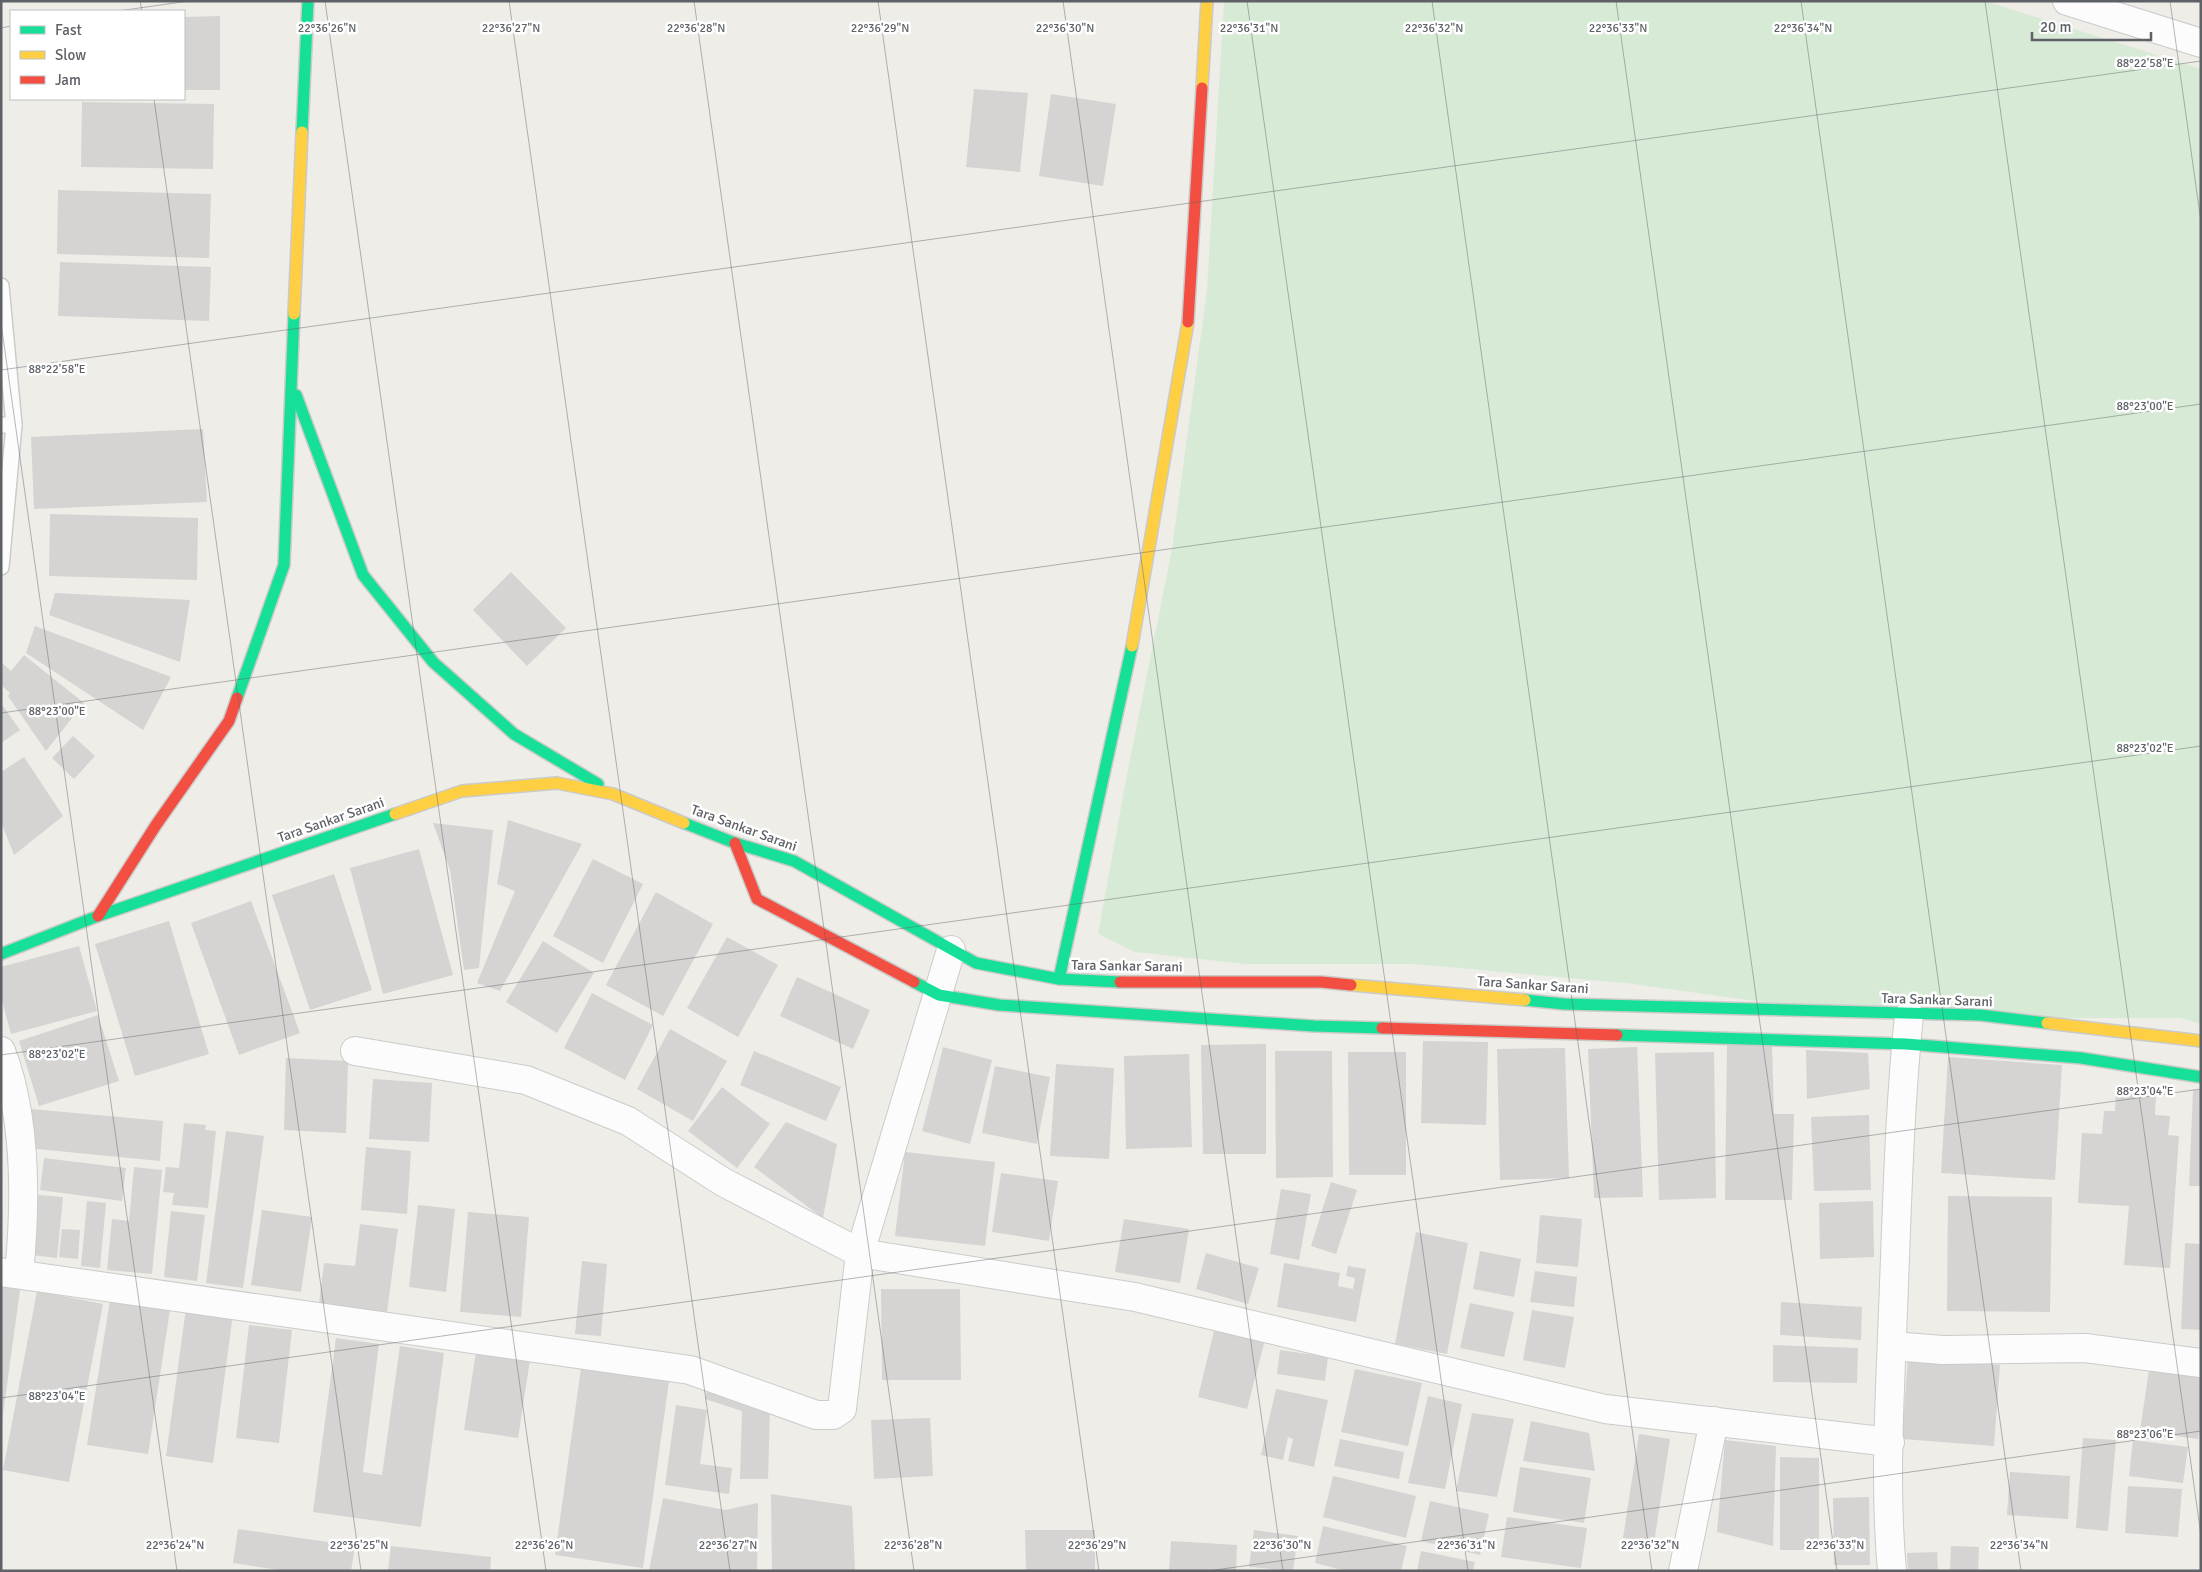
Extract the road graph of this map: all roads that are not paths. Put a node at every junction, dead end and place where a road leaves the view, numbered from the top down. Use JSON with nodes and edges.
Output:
{"nodes":[{"id":1,"x":308,"y":1,"type":"edge"},
{"id":2,"x":1207,"y":1,"type":"edge"},
{"id":3,"x":2067,"y":1,"type":"edge"},
{"id":4,"x":2201,"y":43,"type":"edge"},
{"id":5,"x":1,"y":286,"type":"edge"},
{"id":6,"x":291,"y":382,"type":"junction"},
{"id":7,"x":8,"y":425,"type":"edge"},
{"id":8,"x":1,"y":567,"type":"edge"},
{"id":9,"x":614,"y":794,"type":"junction"},
{"id":10,"x":735,"y":843,"type":"junction"},
{"id":11,"x":98,"y":916,"type":"junction"},
{"id":12,"x":951,"y":950,"type":"junction"},
{"id":13,"x":1,"y":954,"type":"edge"},
{"id":14,"x":1059,"y":980,"type":"junction"},
{"id":15,"x":939,"y":994,"type":"junction"},
{"id":16,"x":1909,"y":1015,"type":"junction"},
{"id":17,"x":2201,"y":1041,"type":"edge"},
{"id":18,"x":1906,"y":1044,"type":"junction"},
{"id":19,"x":1,"y":1051,"type":"edge"},
{"id":20,"x":355,"y":1051,"type":"dead end"},
{"id":21,"x":2201,"y":1078,"type":"edge"},
{"id":22,"x":860,"y":1253,"type":"junction"},
{"id":23,"x":10,"y":1273,"type":"edge"},
{"id":24,"x":1892,"y":1346,"type":"junction"},
{"id":25,"x":2201,"y":1363,"type":"edge"},
{"id":26,"x":1714,"y":1421,"type":"junction"},
{"id":27,"x":1890,"y":1442,"type":"junction"},
{"id":28,"x":1683,"y":1571,"type":"edge"},
{"id":29,"x":1892,"y":1571,"type":"edge"}],
"edges":[{"from":1,"to":6,"type":"street"},
{"from":2,"to":14,"type":"street"},
{"from":3,"to":4,"type":"street"},
{"from":5,"to":7,"type":"lane"},
{"from":6,"to":9,"type":"street"},
{"from":6,"to":11,"type":"street"},
{"from":7,"to":8,"type":"lane"},
{"from":9,"to":10,"type":"street","name":"Tara Sankar Sarani"},
{"from":9,"to":11,"type":"street","name":"Tara Sankar Sarani"},
{"from":10,"to":12,"type":"street","name":"Tara Sankar Sarani"},
{"from":10,"to":15,"type":"street"},
{"from":11,"to":13,"type":"street","name":"Tara Sankar Sarani"},
{"from":12,"to":14,"type":"street","name":"Tara Sankar Sarani"},
{"from":12,"to":15,"type":"street"},
{"from":14,"to":16,"type":"street","name":"Tara Sankar Sarani"},
{"from":15,"to":18,"type":"street"},
{"from":15,"to":22,"type":"street"},
{"from":16,"to":17,"type":"street","name":"Tara Sankar Sarani"},
{"from":16,"to":18,"type":"street"},
{"from":18,"to":21,"type":"street"},
{"from":18,"to":24,"type":"street"},
{"from":19,"to":23,"type":"street"},
{"from":20,"to":22,"type":"street"},
{"from":22,"to":23,"type":"street"},
{"from":22,"to":26,"type":"street"},
{"from":24,"to":25,"type":"street"},
{"from":24,"to":27,"type":"street"},
{"from":26,"to":27,"type":"street"},
{"from":26,"to":28,"type":"street"},
{"from":27,"to":29,"type":"street"}]}
